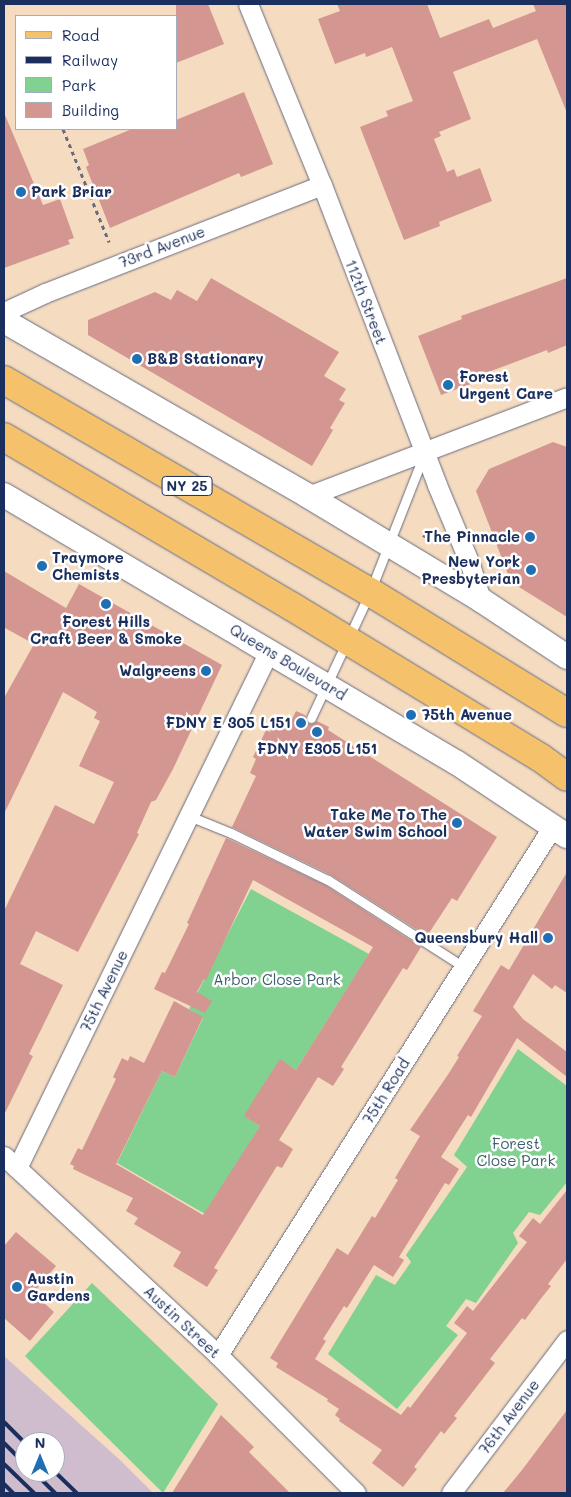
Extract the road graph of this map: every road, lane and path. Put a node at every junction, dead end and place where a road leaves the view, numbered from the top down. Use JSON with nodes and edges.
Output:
{"nodes":[{"id":1,"x":248,"y":4,"type":"edge"},
{"id":2,"x":63,"y":130,"type":"edge"},
{"id":3,"x":322,"y":185,"type":"junction"},
{"id":4,"x":109,"y":242,"type":"dead end"},
{"id":5,"x":4,"y":312,"type":"edge"},
{"id":6,"x":4,"y":321,"type":"edge"},
{"id":7,"x":4,"y":380,"type":"edge"},
{"id":8,"x":567,"y":397,"type":"edge"},
{"id":9,"x":4,"y":437,"type":"edge"},
{"id":10,"x":425,"y":453,"type":"junction"},
{"id":11,"x":4,"y":495,"type":"edge"},
{"id":12,"x":308,"y":496,"type":"junction"},
{"id":13,"x":390,"y":546,"type":"junction"},
{"id":14,"x":370,"y":592,"type":"junction"},
{"id":15,"x":481,"y":600,"type":"junction"},
{"id":16,"x":347,"y":641,"type":"junction"},
{"id":17,"x":269,"y":651,"type":"junction"},
{"id":18,"x":567,"y":657,"type":"edge"},
{"id":19,"x":326,"y":684,"type":"junction"},
{"id":20,"x":535,"y":691,"type":"junction"},
{"id":21,"x":567,"y":705,"type":"edge"},
{"id":22,"x":567,"y":713,"type":"edge"},
{"id":23,"x":311,"y":718,"type":"dead end"},
{"id":24,"x":567,"y":777,"type":"edge"},
{"id":25,"x":189,"y":816,"type":"junction"},
{"id":26,"x":560,"y":831,"type":"edge"},
{"id":27,"x":464,"y":967,"type":"junction"},
{"id":28,"x":11,"y":1162,"type":"edge"},
{"id":29,"x":567,"y":1340,"type":"edge"},
{"id":30,"x":218,"y":1355,"type":"junction"},
{"id":31,"x":356,"y":1493,"type":"edge"},
{"id":32,"x":451,"y":1493,"type":"edge"}],
"edges":[{"from":1,"to":3,"type":"street","name":"112th Street"},
{"from":2,"to":4,"type":"path"},
{"from":3,"to":5,"type":"street","name":"73rd Avenue"},
{"from":3,"to":10,"type":"street","name":"112th Street"},
{"from":6,"to":12,"type":"street"},
{"from":7,"to":14,"type":"main road","number":"NY 25"},
{"from":8,"to":10,"type":"street"},
{"from":9,"to":16,"type":"main road"},
{"from":10,"to":12,"type":"street"},
{"from":10,"to":13,"type":"lane"},
{"from":10,"to":15,"type":"street","name":"112th Street"},
{"from":11,"to":17,"type":"street","name":"Queens Boulevard"},
{"from":12,"to":13,"type":"street"},
{"from":13,"to":14,"type":"lane"},
{"from":13,"to":15,"type":"street"},
{"from":14,"to":16,"type":"lane"},
{"from":14,"to":20,"type":"main road","number":"NY 25"},
{"from":15,"to":18,"type":"street"},
{"from":16,"to":19,"type":"lane"},
{"from":16,"to":24,"type":"main road"},
{"from":17,"to":19,"type":"street","name":"Queens Boulevard"},
{"from":17,"to":25,"type":"street","name":"75th Avenue"},
{"from":19,"to":23,"type":"lane"},
{"from":19,"to":26,"type":"street","name":"Queens Boulevard"},
{"from":20,"to":21,"type":"main road"},
{"from":20,"to":22,"type":"main road","number":"NY 25"},
{"from":25,"to":27,"type":"lane"},
{"from":25,"to":28,"type":"street","name":"75th Avenue"},
{"from":26,"to":27,"type":"street","name":"75th Road"},
{"from":27,"to":30,"type":"street","name":"75th Road"},
{"from":28,"to":30,"type":"street","name":"Austin Street"},
{"from":29,"to":32,"type":"street","name":"76th Avenue"},
{"from":30,"to":31,"type":"street","name":"Austin Street"}]}
